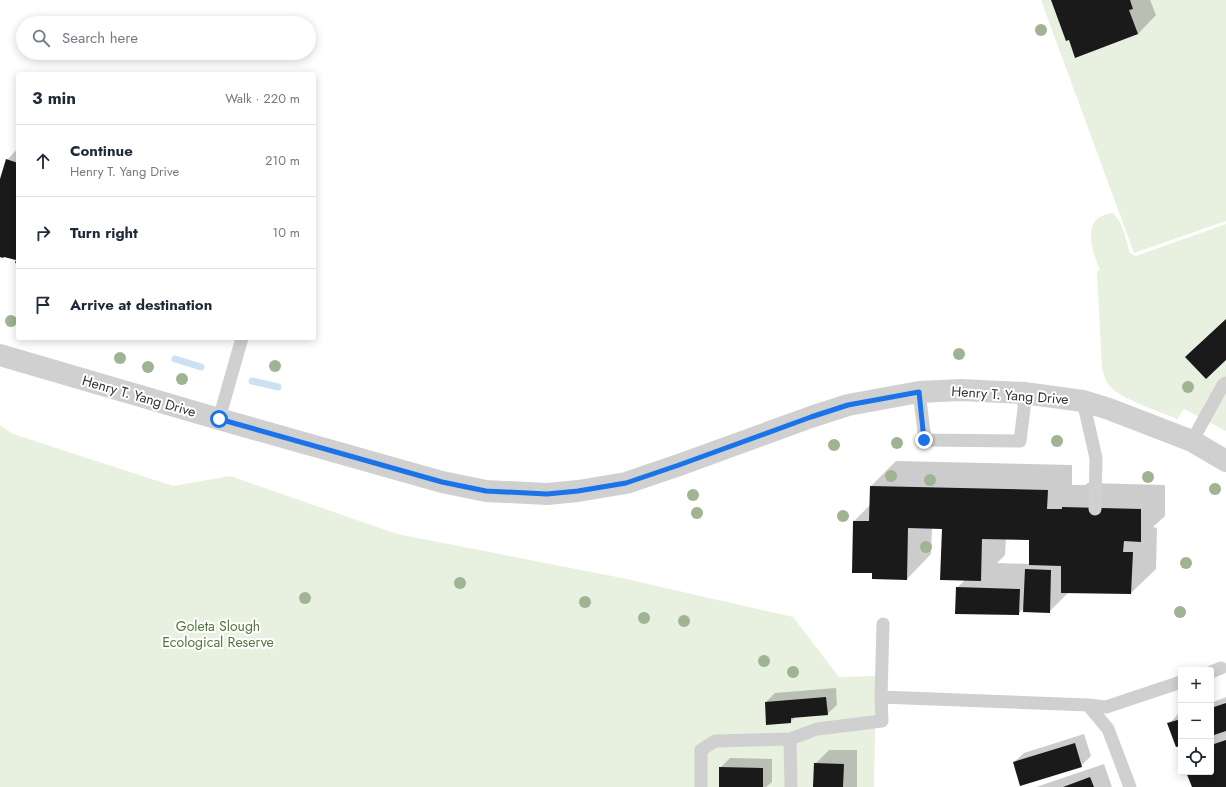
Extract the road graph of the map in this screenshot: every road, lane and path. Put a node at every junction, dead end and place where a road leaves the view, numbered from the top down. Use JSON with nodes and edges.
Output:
{"nodes":[{"id":1,"x":241,"y":340,"type":"edge"},
{"id":2,"x":0,"y":355,"type":"edge"},
{"id":3,"x":1226,"y":383,"type":"edge"},
{"id":4,"x":919,"y":392,"type":"junction"},
{"id":5,"x":1024,"y":393,"type":"junction"},
{"id":6,"x":1083,"y":401,"type":"junction"},
{"id":7,"x":219,"y":419,"type":"junction"},
{"id":8,"x":1192,"y":441,"type":"junction"},
{"id":9,"x":1226,"y":461,"type":"edge"},
{"id":10,"x":1095,"y":509,"type":"dead end"},
{"id":11,"x":883,"y":624,"type":"dead end"},
{"id":12,"x":1178,"y":683,"type":"edge"},
{"id":13,"x":881,"y":697,"type":"junction"},
{"id":14,"x":1088,"y":705,"type":"junction"},
{"id":15,"x":790,"y":739,"type":"junction"},
{"id":16,"x":701,"y":787,"type":"edge"},
{"id":17,"x":791,"y":787,"type":"edge"},
{"id":18,"x":1130,"y":787,"type":"edge"}],
"edges":[{"from":1,"to":7,"type":"lane"},
{"from":2,"to":7,"type":"street","name":"Henry T. Yang Drive"},
{"from":3,"to":8,"type":"lane"},
{"from":4,"to":5,"type":"street","name":"Henry T. Yang Drive"},
{"from":4,"to":5,"type":"lane"},
{"from":4,"to":7,"type":"street","name":"Henry T. Yang Drive"},
{"from":5,"to":6,"type":"street","name":"Henry T. Yang Drive"},
{"from":6,"to":8,"type":"street","name":"Henry T. Yang Drive"},
{"from":6,"to":10,"type":"lane"},
{"from":8,"to":9,"type":"street","name":"Henry T. Yang Drive"},
{"from":11,"to":13,"type":"lane"},
{"from":12,"to":14,"type":"lane"},
{"from":13,"to":14,"type":"lane"},
{"from":13,"to":15,"type":"lane"},
{"from":14,"to":18,"type":"lane"},
{"from":15,"to":16,"type":"lane"},
{"from":15,"to":17,"type":"lane"}]}
